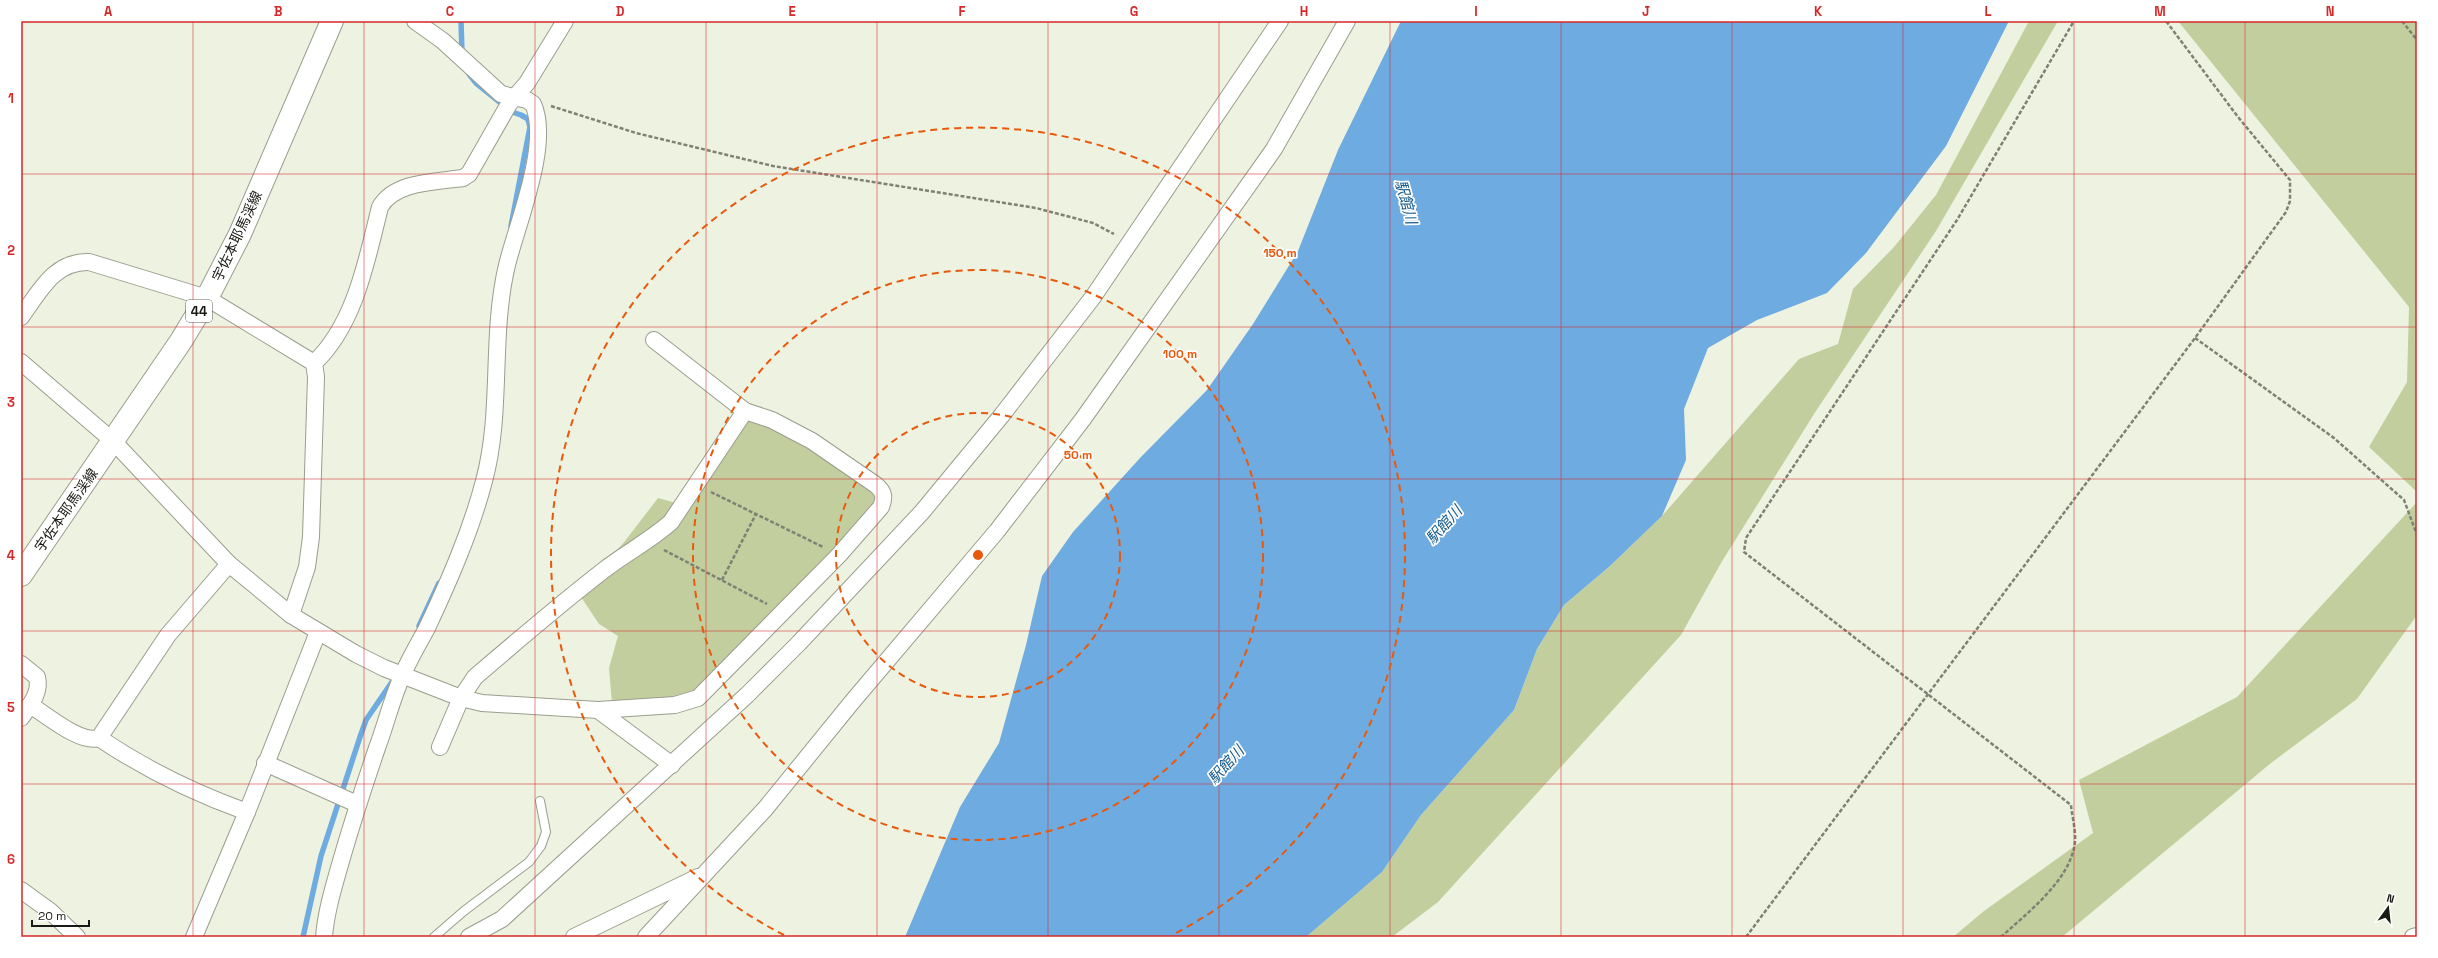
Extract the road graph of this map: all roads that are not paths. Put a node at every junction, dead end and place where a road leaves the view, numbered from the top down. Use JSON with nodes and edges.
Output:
{"nodes":[{"id":1,"x":332,"y":21,"type":"edge"},
{"id":2,"x":415,"y":21,"type":"edge"},
{"id":3,"x":565,"y":21,"type":"edge"},
{"id":4,"x":1280,"y":21,"type":"edge"},
{"id":5,"x":1347,"y":21,"type":"edge"},
{"id":6,"x":514,"y":98,"type":"junction"},
{"id":7,"x":207,"y":298,"type":"junction"},
{"id":8,"x":21,"y":317,"type":"edge"},
{"id":9,"x":654,"y":340,"type":"dead end"},
{"id":10,"x":21,"y":362,"type":"edge"},
{"id":11,"x":314,"y":363,"type":"junction"},
{"id":12,"x":745,"y":410,"type":"junction"},
{"id":13,"x":113,"y":441,"type":"junction"},
{"id":14,"x":229,"y":564,"type":"junction"},
{"id":15,"x":21,"y":575,"type":"edge"},
{"id":16,"x":291,"y":615,"type":"junction"},
{"id":17,"x":318,"y":632,"type":"junction"},
{"id":18,"x":21,"y":664,"type":"edge"},
{"id":19,"x":402,"y":675,"type":"junction"},
{"id":20,"x":461,"y":698,"type":"junction"},
{"id":21,"x":30,"y":705,"type":"junction"},
{"id":22,"x":598,"y":710,"type":"junction"},
{"id":23,"x":21,"y":718,"type":"edge"},
{"id":24,"x":99,"y":738,"type":"junction"},
{"id":25,"x":440,"y":747,"type":"dead end"},
{"id":26,"x":265,"y":763,"type":"junction"},
{"id":27,"x":672,"y":765,"type":"junction"},
{"id":28,"x":540,"y":801,"type":"dead end"},
{"id":29,"x":357,"y":804,"type":"junction"},
{"id":30,"x":247,"y":812,"type":"junction"},
{"id":31,"x":706,"y":873,"type":"junction"},
{"id":32,"x":21,"y":890,"type":"edge"},
{"id":33,"x":2417,"y":936,"type":"edge"},
{"id":34,"x":77,"y":937,"type":"edge"},
{"id":35,"x":194,"y":937,"type":"edge"},
{"id":36,"x":324,"y":937,"type":"edge"},
{"id":37,"x":434,"y":937,"type":"edge"},
{"id":38,"x":469,"y":937,"type":"edge"},
{"id":39,"x":574,"y":937,"type":"edge"},
{"id":40,"x":646,"y":937,"type":"edge"},
{"id":41,"x":2413,"y":937,"type":"edge"}],
"edges":[{"from":1,"to":7,"type":"main road","name":"宇佐本耶馬渓線","number":"44"},
{"from":2,"to":6,"type":"street"},
{"from":3,"to":6,"type":"street"},
{"from":4,"to":27,"type":"street"},
{"from":5,"to":31,"type":"street"},
{"from":6,"to":11,"type":"street"},
{"from":6,"to":19,"type":"street"},
{"from":7,"to":8,"type":"street"},
{"from":7,"to":11,"type":"street"},
{"from":7,"to":13,"type":"main road","name":"宇佐本耶馬渓線","number":"44"},
{"from":9,"to":12,"type":"street"},
{"from":10,"to":13,"type":"street"},
{"from":11,"to":16,"type":"street"},
{"from":12,"to":20,"type":"street"},
{"from":12,"to":22,"type":"street"},
{"from":13,"to":14,"type":"street"},
{"from":13,"to":15,"type":"main road","name":"宇佐本耶馬渓線","number":"44"},
{"from":14,"to":16,"type":"street"},
{"from":14,"to":24,"type":"street"},
{"from":16,"to":17,"type":"street"},
{"from":17,"to":19,"type":"street"},
{"from":17,"to":26,"type":"street"},
{"from":18,"to":21,"type":"street"},
{"from":19,"to":20,"type":"street"},
{"from":19,"to":29,"type":"street"},
{"from":20,"to":22,"type":"street"},
{"from":20,"to":25,"type":"street"},
{"from":21,"to":23,"type":"street"},
{"from":21,"to":24,"type":"street"},
{"from":22,"to":27,"type":"street"},
{"from":24,"to":30,"type":"street"},
{"from":26,"to":29,"type":"street"},
{"from":26,"to":30,"type":"street"},
{"from":27,"to":38,"type":"street"},
{"from":28,"to":37,"type":"lane"},
{"from":29,"to":36,"type":"street"},
{"from":30,"to":35,"type":"street"},
{"from":31,"to":39,"type":"street"},
{"from":31,"to":40,"type":"street"},
{"from":32,"to":34,"type":"street"},
{"from":33,"to":41,"type":"street"}]}
